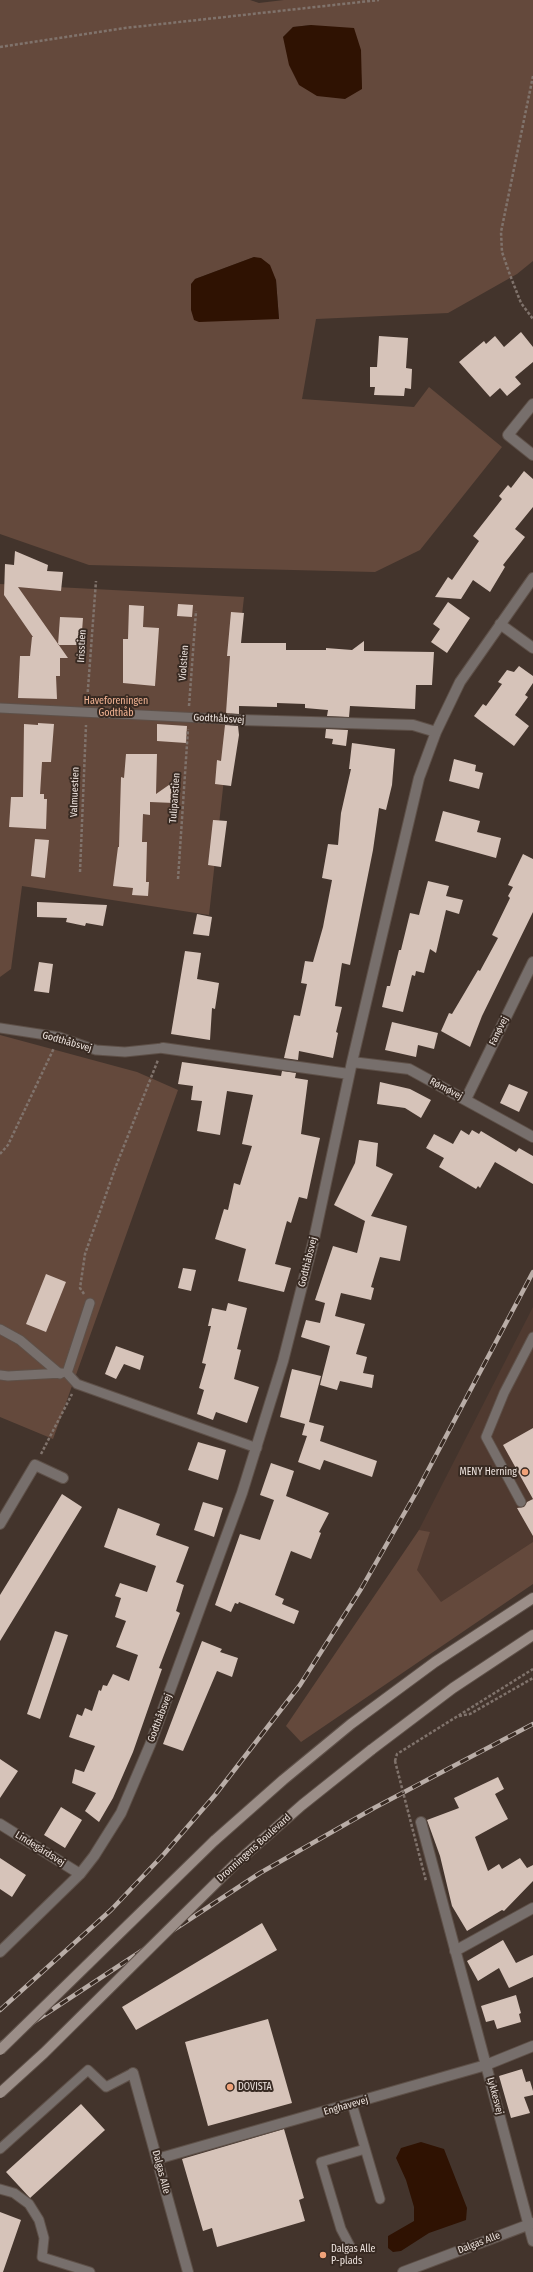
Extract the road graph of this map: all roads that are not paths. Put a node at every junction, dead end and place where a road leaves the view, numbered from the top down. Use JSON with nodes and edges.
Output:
{"nodes":[{"id":1,"x":533,"y":404,"type":"edge"},
{"id":2,"x":533,"y":455,"type":"edge"},
{"id":3,"x":533,"y":578,"type":"edge"},
{"id":4,"x":500,"y":624,"type":"junction"},
{"id":5,"x":533,"y":648,"type":"edge"},
{"id":6,"x":0,"y":708,"type":"edge"},
{"id":7,"x":242,"y":720,"type":"joint"},
{"id":8,"x":436,"y":732,"type":"junction"},
{"id":9,"x":533,"y":962,"type":"edge"},
{"id":10,"x":0,"y":1028,"type":"edge"},
{"id":11,"x":163,"y":1048,"type":"joint"},
{"id":12,"x":352,"y":1062,"type":"junction"},
{"id":13,"x":349,"y":1074,"type":"junction"},
{"id":14,"x":466,"y":1100,"type":"junction"},
{"id":15,"x":533,"y":1137,"type":"edge"},
{"id":16,"x":90,"y":1303,"type":"road end"},
{"id":17,"x":0,"y":1329,"type":"edge"},
{"id":18,"x":533,"y":1337,"type":"edge"},
{"id":19,"x":63,"y":1373,"type":"junction"},
{"id":20,"x":0,"y":1374,"type":"edge"},
{"id":21,"x":257,"y":1448,"type":"junction"},
{"id":22,"x":63,"y":1478,"type":"dead end"},
{"id":23,"x":521,"y":1502,"type":"dead end"},
{"id":24,"x":0,"y":1524,"type":"edge"},
{"id":25,"x":533,"y":1598,"type":"edge"},
{"id":26,"x":533,"y":1634,"type":"edge"},
{"id":27,"x":421,"y":1822,"type":"dead end"},
{"id":28,"x":0,"y":1824,"type":"edge"},
{"id":29,"x":80,"y":1874,"type":"junction"},
{"id":30,"x":533,"y":1908,"type":"edge"},
{"id":31,"x":455,"y":1951,"type":"junction"},
{"id":32,"x":0,"y":1952,"type":"edge"},
{"id":33,"x":533,"y":2046,"type":"edge"},
{"id":34,"x":0,"y":2050,"type":"edge"},
{"id":35,"x":486,"y":2065,"type":"junction"},
{"id":36,"x":133,"y":2073,"type":"joint"},
{"id":37,"x":0,"y":2093,"type":"edge"},
{"id":38,"x":352,"y":2104,"type":"junction"},
{"id":39,"x":365,"y":2148,"type":"junction"},
{"id":40,"x":0,"y":2149,"type":"edge"},
{"id":41,"x":157,"y":2159,"type":"junction"},
{"id":42,"x":0,"y":2189,"type":"edge"},
{"id":43,"x":380,"y":2199,"type":"dead end"},
{"id":44,"x":531,"y":2224,"type":"edge"},
{"id":45,"x":533,"y":2241,"type":"edge"},
{"id":46,"x":350,"y":2246,"type":"dead end"},
{"id":47,"x":90,"y":2272,"type":"edge"},
{"id":48,"x":188,"y":2272,"type":"edge"},
{"id":49,"x":403,"y":2272,"type":"edge"}],
"edges":[{"from":1,"to":2,"type":"street"},
{"from":3,"to":4,"type":"street","name":"Godthåbsvej"},
{"from":4,"to":5,"type":"street"},
{"from":4,"to":8,"type":"street","name":"Godthåbsvej"},
{"from":6,"to":7,"type":"lane","name":"Godthåbsvej"},
{"from":7,"to":8,"type":"street","name":"Godthåbsvej"},
{"from":8,"to":12,"type":"street","name":"Godthåbsvej"},
{"from":9,"to":14,"type":"street","name":"Fanøvej"},
{"from":10,"to":11,"type":"lane","name":"Godthåbsvej"},
{"from":11,"to":13,"type":"street","name":"Godthåbsvej"},
{"from":12,"to":13,"type":"street","name":"Godthåbsvej"},
{"from":12,"to":14,"type":"street","name":"Rømøvej"},
{"from":13,"to":21,"type":"street","name":"Godthåbsvej"},
{"from":14,"to":15,"type":"street","name":"Rømøvej"},
{"from":16,"to":19,"type":"lane"},
{"from":17,"to":19,"type":"lane"},
{"from":18,"to":23,"type":"lane"},
{"from":19,"to":20,"type":"lane"},
{"from":19,"to":21,"type":"lane"},
{"from":21,"to":29,"type":"street","name":"Godthåbsvej"},
{"from":22,"to":24,"type":"street"},
{"from":25,"to":34,"type":"main road","bridge":true},
{"from":26,"to":37,"type":"main road","name":"Dronningens Boulevard","bridge":true},
{"from":27,"to":31,"type":"street","name":"Lykkesvej"},
{"from":28,"to":29,"type":"street","name":"Lindegårdsvej"},
{"from":29,"to":32,"type":"street","name":"Godthåbsvej"},
{"from":30,"to":31,"type":"street"},
{"from":31,"to":35,"type":"street","name":"Lykkesvej"},
{"from":33,"to":35,"type":"street","name":"Enghavevej"},
{"from":35,"to":38,"type":"street","name":"Enghavevej"},
{"from":35,"to":44,"type":"street","name":"Lykkesvej"},
{"from":36,"to":40,"type":"lane"},
{"from":36,"to":41,"type":"street","name":"Dalgas Alle"},
{"from":38,"to":39,"type":"lane"},
{"from":38,"to":41,"type":"street","name":"Enghavevej"},
{"from":39,"to":43,"type":"lane"},
{"from":39,"to":46,"type":"lane"},
{"from":41,"to":48,"type":"street","name":"Dalgas Alle"},
{"from":42,"to":47,"type":"lane"},
{"from":44,"to":45,"type":"street","name":"Lykkesvej"},
{"from":44,"to":49,"type":"street","name":"Dalgas Alle"}]}
